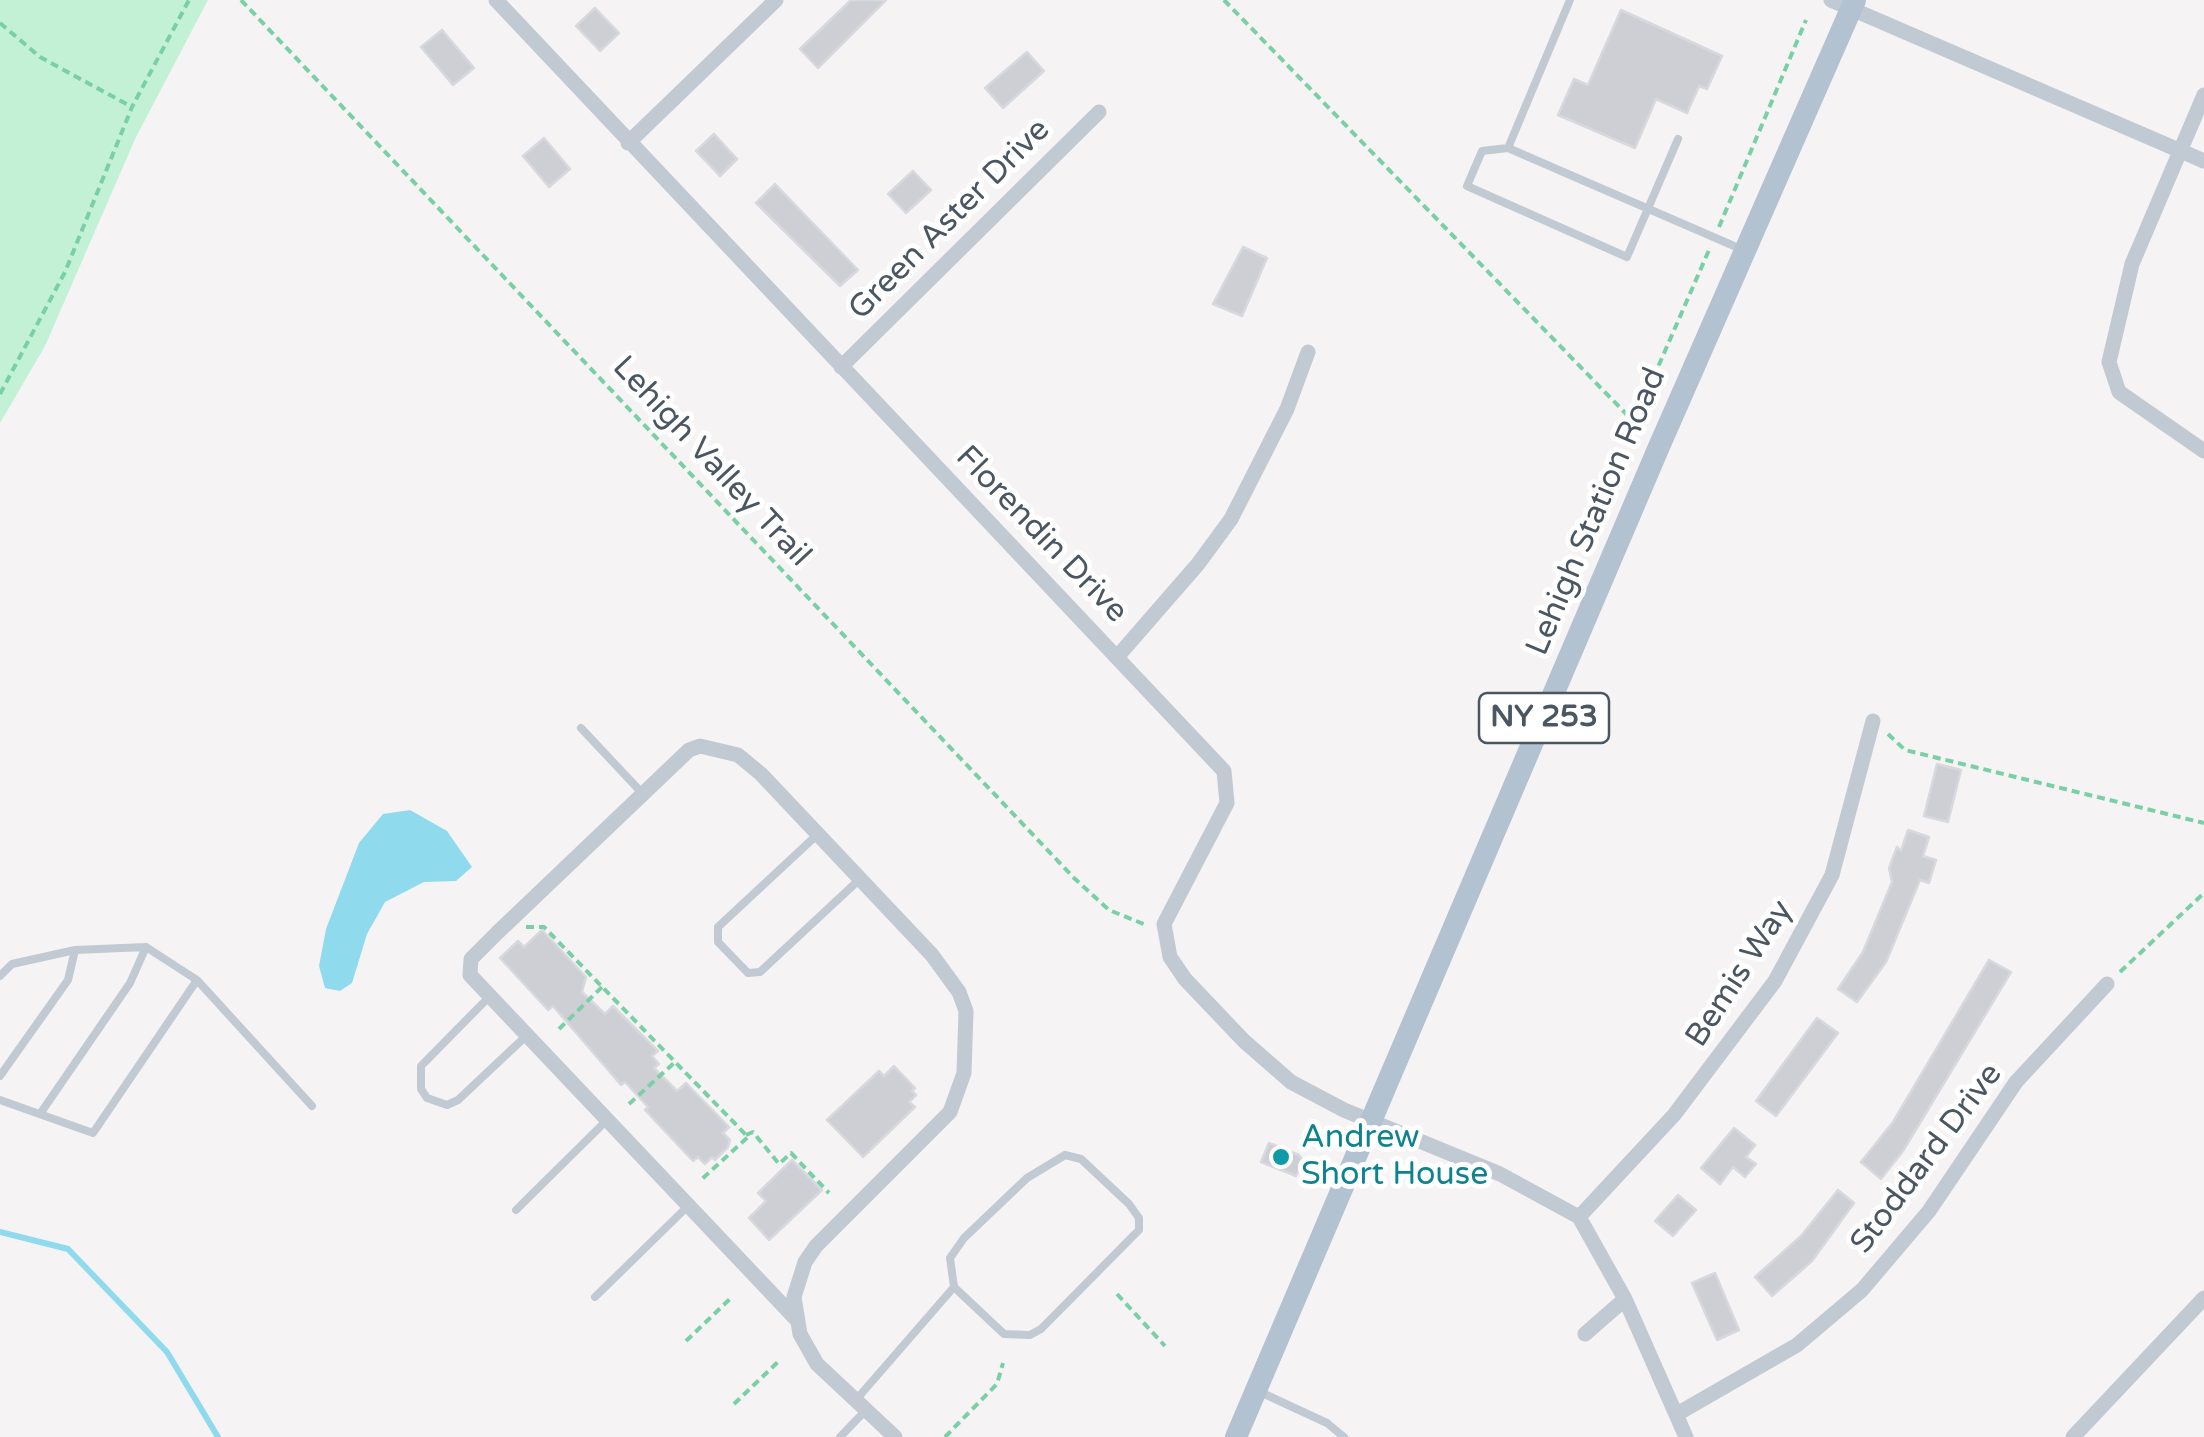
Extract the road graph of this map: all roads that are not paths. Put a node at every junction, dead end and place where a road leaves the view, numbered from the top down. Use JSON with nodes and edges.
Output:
{"nodes":[{"id":1,"x":496,"y":0,"type":"edge"},
{"id":2,"x":776,"y":0,"type":"edge"},
{"id":3,"x":1570,"y":0,"type":"edge"},
{"id":4,"x":1846,"y":3,"type":"edge"},
{"id":5,"x":2204,"y":95,"type":"edge"},
{"id":6,"x":1099,"y":112,"type":"dead end"},
{"id":7,"x":1678,"y":139,"type":"dead end"},
{"id":8,"x":628,"y":143,"type":"junction"},
{"id":9,"x":1508,"y":148,"type":"junction"},
{"id":10,"x":2180,"y":150,"type":"junction"},
{"id":11,"x":2204,"y":161,"type":"edge"},
{"id":12,"x":1648,"y":209,"type":"junction"},
{"id":13,"x":1745,"y":250,"type":"junction"},
{"id":14,"x":1308,"y":352,"type":"dead end"},
{"id":15,"x":841,"y":367,"type":"junction"},
{"id":16,"x":2204,"y":451,"type":"edge"},
{"id":17,"x":1118,"y":656,"type":"junction"},
{"id":18,"x":1873,"y":721,"type":"road end"},
{"id":19,"x":582,"y":728,"type":"dead end"},
{"id":20,"x":642,"y":793,"type":"junction"},
{"id":21,"x":819,"y":833,"type":"junction"},
{"id":22,"x":860,"y":878,"type":"junction"},
{"id":23,"x":146,"y":947,"type":"junction"},
{"id":24,"x":76,"y":950,"type":"junction"},
{"id":25,"x":0,"y":976,"type":"edge"},
{"id":26,"x":197,"y":980,"type":"junction"},
{"id":27,"x":2107,"y":984,"type":"road end"},
{"id":28,"x":488,"y":998,"type":"junction"},
{"id":29,"x":525,"y":1037,"type":"junction"},
{"id":30,"x":0,"y":1076,"type":"edge"},
{"id":31,"x":0,"y":1100,"type":"edge"},
{"id":32,"x":312,"y":1106,"type":"dead end"},
{"id":33,"x":40,"y":1114,"type":"junction"},
{"id":34,"x":1372,"y":1120,"type":"junction"},
{"id":35,"x":606,"y":1122,"type":"junction"},
{"id":36,"x":688,"y":1206,"type":"junction"},
{"id":37,"x":516,"y":1210,"type":"dead end"},
{"id":38,"x":1579,"y":1217,"type":"junction"},
{"id":39,"x":954,"y":1288,"type":"junction"},
{"id":40,"x":595,"y":1297,"type":"dead end"},
{"id":41,"x":2204,"y":1298,"type":"edge"},
{"id":42,"x":1624,"y":1299,"type":"junction"},
{"id":43,"x":795,"y":1318,"type":"junction"},
{"id":44,"x":1585,"y":1334,"type":"dead end"},
{"id":45,"x":1256,"y":1390,"type":"junction"},
{"id":46,"x":860,"y":1405,"type":"junction"},
{"id":47,"x":1677,"y":1414,"type":"junction"},
{"id":48,"x":840,"y":1437,"type":"edge"},
{"id":49,"x":895,"y":1437,"type":"edge"},
{"id":50,"x":1236,"y":1437,"type":"edge"},
{"id":51,"x":1344,"y":1437,"type":"edge"},
{"id":52,"x":1686,"y":1437,"type":"edge"},
{"id":53,"x":2073,"y":1437,"type":"edge"}],
"edges":[{"from":1,"to":8,"type":"street","name":"Florendin Drive"},
{"from":2,"to":8,"type":"street"},
{"from":3,"to":9,"type":"lane"},
{"from":4,"to":10,"type":"street"},
{"from":4,"to":13,"type":"main road","name":"Lehigh Station Road","number":"NY 253"},
{"from":5,"to":10,"type":"street"},
{"from":6,"to":15,"type":"street","name":"Green Aster Drive"},
{"from":7,"to":12,"type":"lane"},
{"from":8,"to":15,"type":"street","name":"Florendin Drive"},
{"from":9,"to":12,"type":"lane"},
{"from":9,"to":12,"type":"lane"},
{"from":10,"to":11,"type":"street"},
{"from":10,"to":16,"type":"street"},
{"from":12,"to":13,"type":"lane"},
{"from":13,"to":34,"type":"main road","name":"Lehigh Station Road","number":"NY 253"},
{"from":14,"to":17,"type":"street"},
{"from":15,"to":17,"type":"street","name":"Florendin Drive"},
{"from":17,"to":34,"type":"street","name":"Florendin Drive"},
{"from":18,"to":38,"type":"street","name":"Bemis Way"},
{"from":19,"to":20,"type":"lane"},
{"from":20,"to":21,"type":"street"},
{"from":20,"to":28,"type":"street"},
{"from":21,"to":22,"type":"street"},
{"from":21,"to":22,"type":"lane"},
{"from":22,"to":43,"type":"street"},
{"from":23,"to":24,"type":"lane"},
{"from":23,"to":26,"type":"lane"},
{"from":23,"to":33,"type":"lane"},
{"from":24,"to":25,"type":"lane"},
{"from":24,"to":30,"type":"lane"},
{"from":26,"to":32,"type":"lane"},
{"from":26,"to":33,"type":"lane"},
{"from":27,"to":47,"type":"street","name":"Stoddard Drive"},
{"from":28,"to":29,"type":"street"},
{"from":28,"to":29,"type":"lane"},
{"from":29,"to":35,"type":"street"},
{"from":31,"to":33,"type":"lane"},
{"from":34,"to":38,"type":"street"},
{"from":34,"to":45,"type":"main road","name":"Lehigh Station Road","number":"NY 253"},
{"from":35,"to":36,"type":"street"},
{"from":35,"to":37,"type":"lane"},
{"from":36,"to":40,"type":"lane"},
{"from":36,"to":43,"type":"street"},
{"from":38,"to":42,"type":"street"},
{"from":39,"to":39,"type":"lane"},
{"from":39,"to":46,"type":"lane"},
{"from":41,"to":53,"type":"street"},
{"from":42,"to":44,"type":"street"},
{"from":42,"to":47,"type":"street"},
{"from":43,"to":46,"type":"street"},
{"from":45,"to":50,"type":"main road","name":"Lehigh Station Road","number":"NY 253"},
{"from":45,"to":51,"type":"lane"},
{"from":46,"to":48,"type":"lane"},
{"from":46,"to":49,"type":"street"},
{"from":47,"to":52,"type":"street"}]}
